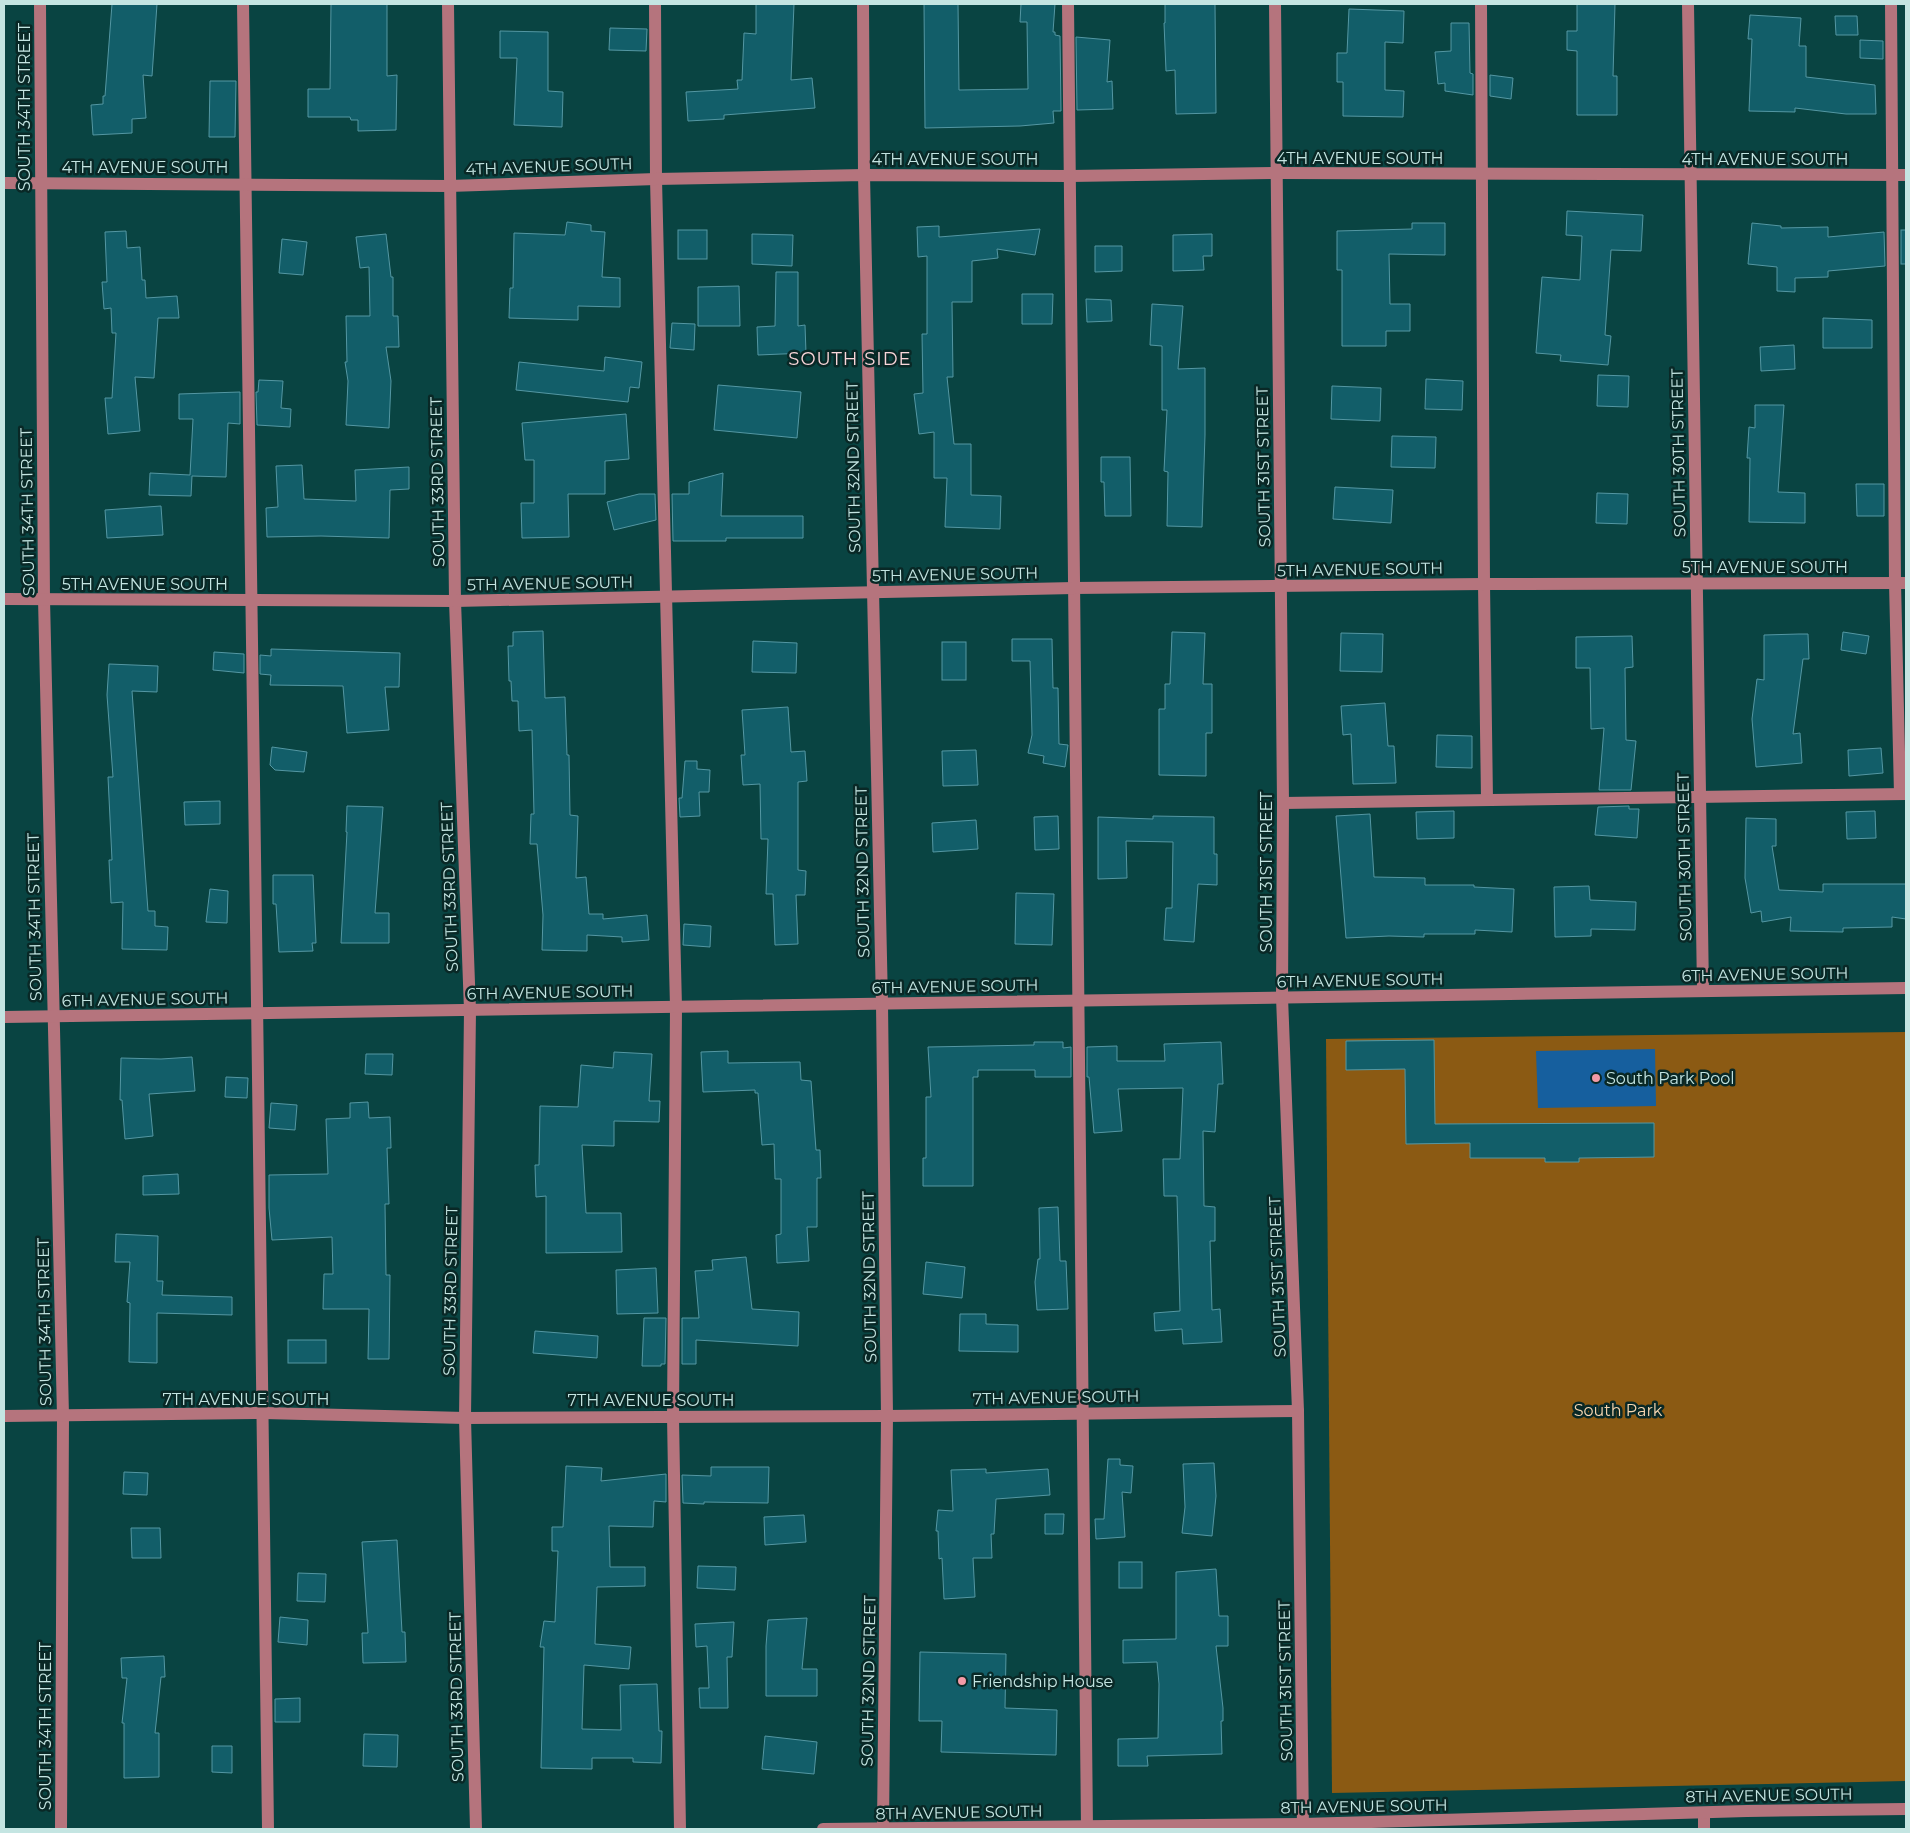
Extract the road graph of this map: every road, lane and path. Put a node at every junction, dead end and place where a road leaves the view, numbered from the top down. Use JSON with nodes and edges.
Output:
{"nodes":[{"id":1,"x":40,"y":4,"type":"edge"},
{"id":2,"x":243,"y":4,"type":"edge"},
{"id":3,"x":448,"y":4,"type":"edge"},
{"id":4,"x":655,"y":4,"type":"edge"},
{"id":5,"x":863,"y":4,"type":"edge"},
{"id":6,"x":1068,"y":4,"type":"edge"},
{"id":7,"x":1275,"y":4,"type":"edge"},
{"id":8,"x":1481,"y":4,"type":"edge"},
{"id":9,"x":1688,"y":4,"type":"edge"},
{"id":10,"x":1891,"y":4,"type":"edge"},
{"id":11,"x":1276,"y":174,"type":"junction"},
{"id":12,"x":1482,"y":174,"type":"junction"},
{"id":13,"x":864,"y":175,"type":"junction"},
{"id":14,"x":1690,"y":175,"type":"junction"},
{"id":15,"x":1900,"y":175,"type":"edge"},
{"id":16,"x":1070,"y":176,"type":"junction"},
{"id":17,"x":656,"y":178,"type":"junction"},
{"id":18,"x":4,"y":183,"type":"edge"},
{"id":19,"x":40,"y":183,"type":"junction"},
{"id":20,"x":245,"y":184,"type":"junction"},
{"id":21,"x":449,"y":186,"type":"junction"},
{"id":22,"x":1697,"y":583,"type":"junction"},
{"id":23,"x":1901,"y":583,"type":"edge"},
{"id":24,"x":1484,"y":584,"type":"junction"},
{"id":25,"x":1280,"y":586,"type":"junction"},
{"id":26,"x":1074,"y":588,"type":"junction"},
{"id":27,"x":872,"y":591,"type":"junction"},
{"id":28,"x":665,"y":596,"type":"junction"},
{"id":29,"x":4,"y":599,"type":"edge"},
{"id":30,"x":44,"y":599,"type":"junction"},
{"id":31,"x":252,"y":600,"type":"junction"},
{"id":32,"x":455,"y":601,"type":"junction"},
{"id":33,"x":1903,"y":794,"type":"edge"},
{"id":34,"x":1700,"y":796,"type":"junction"},
{"id":35,"x":1488,"y":800,"type":"junction"},
{"id":36,"x":1283,"y":803,"type":"junction"},
{"id":37,"x":1906,"y":988,"type":"edge"},
{"id":38,"x":1703,"y":991,"type":"junction"},
{"id":39,"x":1282,"y":997,"type":"junction"},
{"id":40,"x":1078,"y":1000,"type":"junction"},
{"id":41,"x":882,"y":1004,"type":"junction"},
{"id":42,"x":676,"y":1007,"type":"junction"},
{"id":43,"x":470,"y":1010,"type":"junction"},
{"id":44,"x":257,"y":1013,"type":"junction"},
{"id":45,"x":53,"y":1016,"type":"junction"},
{"id":46,"x":4,"y":1017,"type":"edge"},
{"id":47,"x":1298,"y":1411,"type":"junction"},
{"id":48,"x":1083,"y":1413,"type":"junction"},
{"id":49,"x":264,"y":1414,"type":"junction"},
{"id":50,"x":4,"y":1416,"type":"edge"},
{"id":51,"x":63,"y":1416,"type":"junction"},
{"id":52,"x":673,"y":1416,"type":"junction"},
{"id":53,"x":887,"y":1416,"type":"junction"},
{"id":54,"x":465,"y":1418,"type":"junction"},
{"id":55,"x":1906,"y":1809,"type":"edge"},
{"id":56,"x":1704,"y":1813,"type":"junction"},
{"id":57,"x":1303,"y":1827,"type":"edge"},
{"id":58,"x":1087,"y":1828,"type":"edge"},
{"id":59,"x":61,"y":1829,"type":"edge"},
{"id":60,"x":268,"y":1829,"type":"edge"},
{"id":61,"x":476,"y":1829,"type":"edge"},
{"id":62,"x":680,"y":1829,"type":"edge"},
{"id":63,"x":823,"y":1829,"type":"edge"},
{"id":64,"x":883,"y":1829,"type":"edge"},
{"id":65,"x":1704,"y":1829,"type":"edge"}],
"edges":[{"from":1,"to":19,"type":"street","name":"SOUTH 34TH STREET"},
{"from":2,"to":20,"type":"street"},
{"from":3,"to":21,"type":"street","name":"SOUTH 33RD STREET"},
{"from":4,"to":17,"type":"street"},
{"from":5,"to":13,"type":"street","name":"SOUTH 32ND STREET"},
{"from":6,"to":16,"type":"street"},
{"from":7,"to":11,"type":"street","name":"SOUTH 31ST STREET"},
{"from":8,"to":12,"type":"street"},
{"from":9,"to":14,"type":"street","name":"SOUTH 30TH STREET"},
{"from":10,"to":15,"type":"street"},
{"from":11,"to":12,"type":"street","name":"4TH AVENUE SOUTH"},
{"from":11,"to":16,"type":"street","name":"4TH AVENUE SOUTH"},
{"from":11,"to":25,"type":"street","name":"SOUTH 31ST STREET"},
{"from":12,"to":14,"type":"street","name":"4TH AVENUE SOUTH"},
{"from":12,"to":24,"type":"street"},
{"from":13,"to":16,"type":"street","name":"4TH AVENUE SOUTH"},
{"from":13,"to":17,"type":"street","name":"4TH AVENUE SOUTH"},
{"from":13,"to":27,"type":"street","name":"SOUTH 32ND STREET"},
{"from":14,"to":15,"type":"street","name":"4TH AVENUE SOUTH"},
{"from":14,"to":22,"type":"street","name":"SOUTH 30TH STREET"},
{"from":15,"to":23,"type":"street"},
{"from":16,"to":26,"type":"street"},
{"from":17,"to":21,"type":"street","name":"4TH AVENUE SOUTH"},
{"from":17,"to":28,"type":"street"},
{"from":18,"to":19,"type":"street","name":"4TH AVENUE SOUTH"},
{"from":19,"to":20,"type":"street","name":"4TH AVENUE SOUTH"},
{"from":19,"to":30,"type":"street","name":"SOUTH 34TH STREET"},
{"from":20,"to":21,"type":"street","name":"4TH AVENUE SOUTH"},
{"from":20,"to":31,"type":"street"},
{"from":21,"to":32,"type":"street","name":"SOUTH 33RD STREET"},
{"from":22,"to":23,"type":"street","name":"5TH AVENUE SOUTH"},
{"from":22,"to":24,"type":"street","name":"5TH AVENUE SOUTH"},
{"from":22,"to":34,"type":"street","name":"SOUTH 30TH STREET"},
{"from":23,"to":33,"type":"street"},
{"from":24,"to":25,"type":"street","name":"5TH AVENUE SOUTH"},
{"from":24,"to":35,"type":"street"},
{"from":25,"to":26,"type":"street","name":"5TH AVENUE SOUTH"},
{"from":25,"to":36,"type":"street","name":"SOUTH 31ST STREET"},
{"from":26,"to":27,"type":"street","name":"5TH AVENUE SOUTH"},
{"from":26,"to":40,"type":"street"},
{"from":27,"to":28,"type":"street","name":"5TH AVENUE SOUTH"},
{"from":27,"to":41,"type":"street","name":"SOUTH 32ND STREET"},
{"from":28,"to":32,"type":"street","name":"5TH AVENUE SOUTH"},
{"from":28,"to":42,"type":"street"},
{"from":29,"to":30,"type":"street","name":"5TH AVENUE SOUTH"},
{"from":30,"to":31,"type":"street","name":"5TH AVENUE SOUTH"},
{"from":30,"to":45,"type":"street","name":"SOUTH 34TH STREET"},
{"from":31,"to":32,"type":"street","name":"5TH AVENUE SOUTH"},
{"from":31,"to":44,"type":"street"},
{"from":32,"to":43,"type":"street","name":"SOUTH 33RD STREET"},
{"from":33,"to":34,"type":"street"},
{"from":34,"to":35,"type":"street"},
{"from":34,"to":38,"type":"street","name":"SOUTH 30TH STREET"},
{"from":35,"to":36,"type":"street"},
{"from":36,"to":39,"type":"street","name":"SOUTH 31ST STREET"},
{"from":37,"to":38,"type":"street","name":"6TH AVENUE SOUTH"},
{"from":38,"to":39,"type":"street","name":"6TH AVENUE SOUTH"},
{"from":39,"to":40,"type":"street","name":"6TH AVENUE SOUTH"},
{"from":39,"to":47,"type":"street","name":"SOUTH 31ST STREET"},
{"from":40,"to":41,"type":"street","name":"6TH AVENUE SOUTH"},
{"from":40,"to":48,"type":"street"},
{"from":41,"to":42,"type":"street","name":"6TH AVENUE SOUTH"},
{"from":41,"to":53,"type":"street","name":"SOUTH 32ND STREET"},
{"from":42,"to":43,"type":"street","name":"6TH AVENUE SOUTH"},
{"from":42,"to":52,"type":"street"},
{"from":43,"to":44,"type":"street","name":"6TH AVENUE SOUTH"},
{"from":43,"to":54,"type":"street","name":"SOUTH 33RD STREET"},
{"from":44,"to":45,"type":"street","name":"6TH AVENUE SOUTH"},
{"from":44,"to":49,"type":"street"},
{"from":45,"to":46,"type":"street","name":"6TH AVENUE SOUTH"},
{"from":45,"to":51,"type":"street","name":"SOUTH 34TH STREET"},
{"from":47,"to":48,"type":"street","name":"7TH AVENUE SOUTH"},
{"from":47,"to":57,"type":"street","name":"SOUTH 31ST STREET"},
{"from":48,"to":53,"type":"street","name":"7TH AVENUE SOUTH"},
{"from":48,"to":58,"type":"street"},
{"from":49,"to":51,"type":"street","name":"7TH AVENUE SOUTH"},
{"from":49,"to":54,"type":"street","name":"7TH AVENUE SOUTH"},
{"from":49,"to":60,"type":"street"},
{"from":50,"to":51,"type":"street","name":"7TH AVENUE SOUTH"},
{"from":51,"to":59,"type":"street","name":"SOUTH 34TH STREET"},
{"from":52,"to":53,"type":"street","name":"7TH AVENUE SOUTH"},
{"from":52,"to":54,"type":"street","name":"7TH AVENUE SOUTH"},
{"from":52,"to":62,"type":"street"},
{"from":53,"to":64,"type":"street","name":"SOUTH 32ND STREET"},
{"from":54,"to":61,"type":"street","name":"SOUTH 33RD STREET"},
{"from":55,"to":56,"type":"street","name":"8TH AVENUE SOUTH"},
{"from":56,"to":57,"type":"street","name":"8TH AVENUE SOUTH"},
{"from":56,"to":65,"type":"street"},
{"from":57,"to":58,"type":"street","name":"8TH AVENUE SOUTH"},
{"from":58,"to":64,"type":"street","name":"8TH AVENUE SOUTH"},
{"from":63,"to":64,"type":"street","name":"8TH AVENUE SOUTH"}]}
